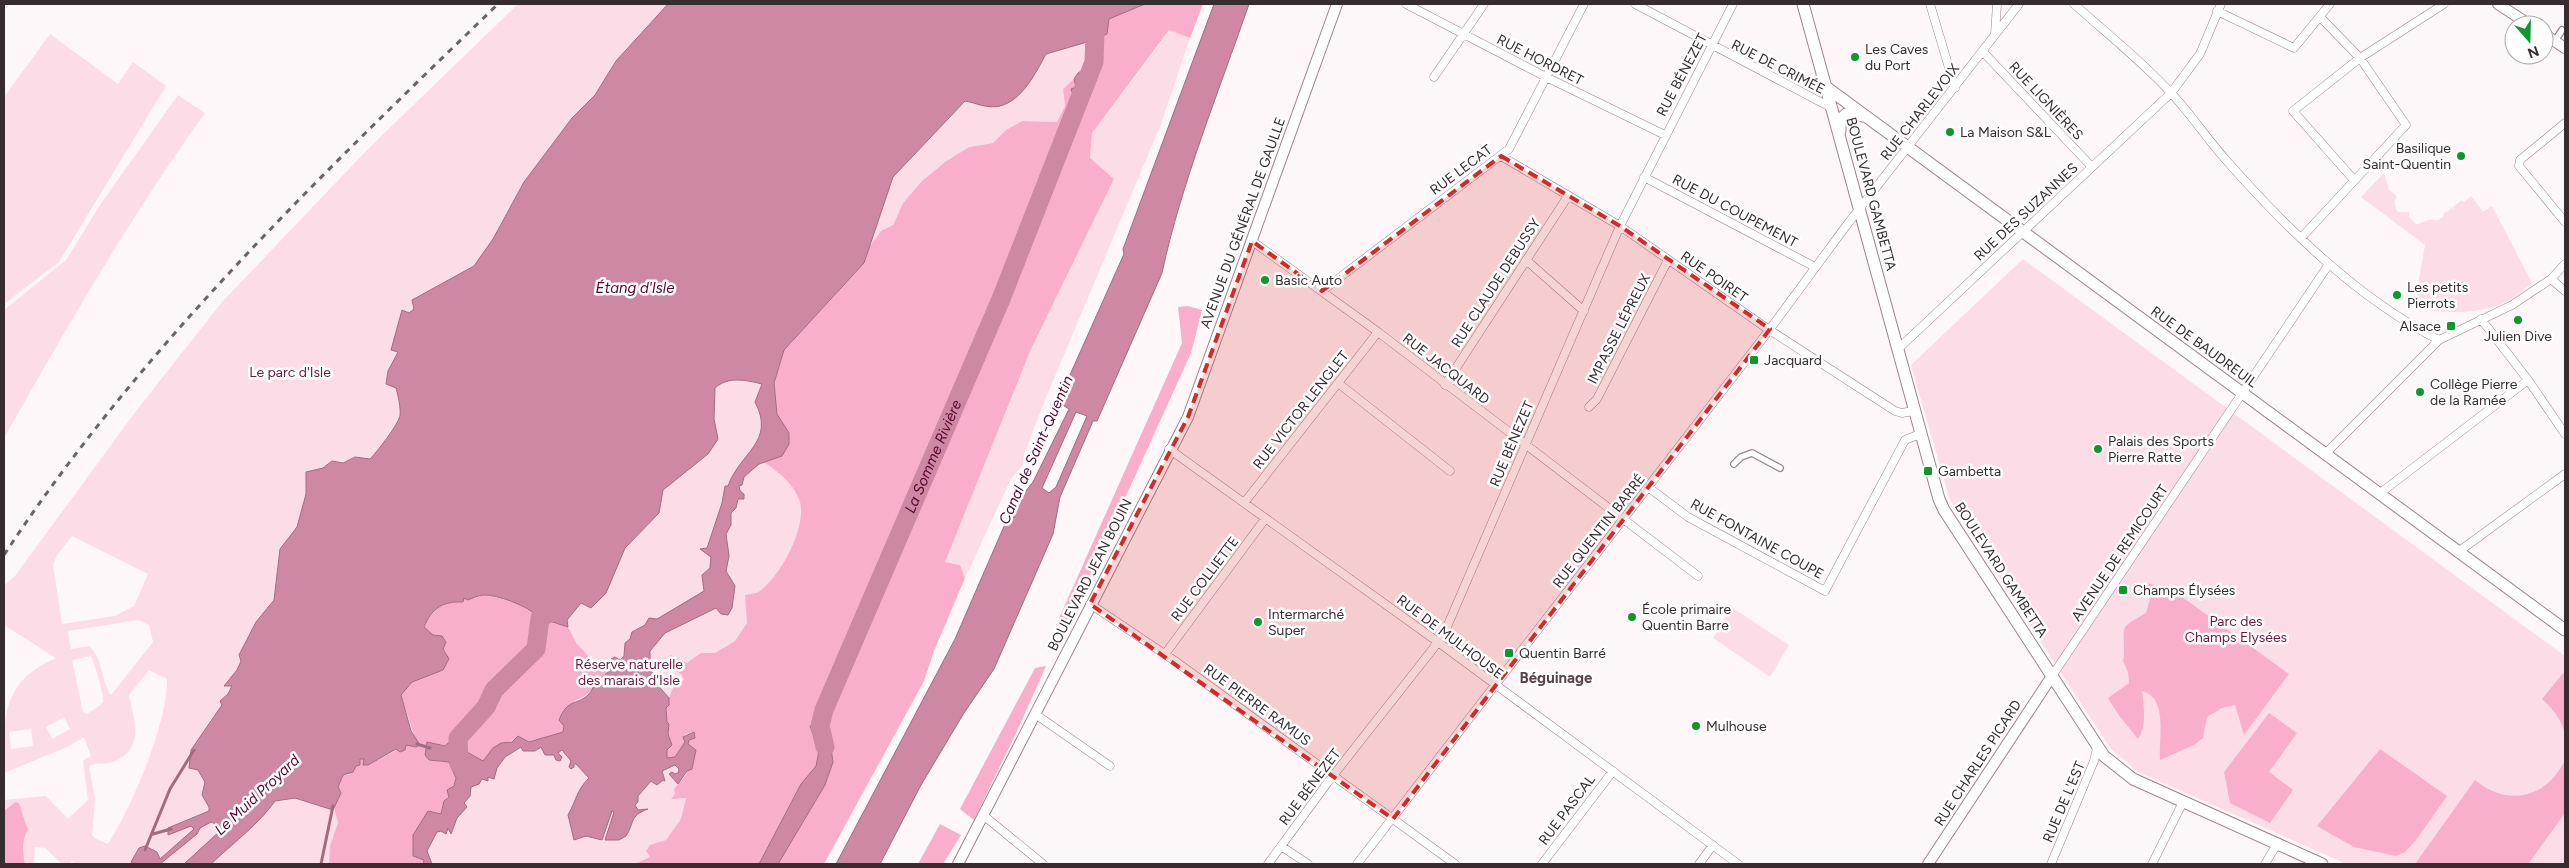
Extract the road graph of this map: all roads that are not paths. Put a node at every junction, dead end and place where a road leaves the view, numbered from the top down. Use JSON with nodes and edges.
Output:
{"nodes":[{"id":1,"x":1337,"y":4,"type":"edge"},
{"id":2,"x":1406,"y":4,"type":"edge"},
{"id":3,"x":1484,"y":4,"type":"edge"},
{"id":4,"x":1584,"y":4,"type":"edge"},
{"id":5,"x":1635,"y":4,"type":"edge"},
{"id":6,"x":1733,"y":4,"type":"edge"},
{"id":7,"x":1803,"y":4,"type":"edge"},
{"id":8,"x":1930,"y":4,"type":"edge"},
{"id":9,"x":1997,"y":4,"type":"edge"},
{"id":10,"x":2019,"y":4,"type":"edge"},
{"id":11,"x":2074,"y":4,"type":"edge"},
{"id":12,"x":2330,"y":4,"type":"edge"},
{"id":13,"x":2444,"y":4,"type":"edge"},
{"id":14,"x":2498,"y":4,"type":"edge"},
{"id":15,"x":2219,"y":8,"type":"edge"},
{"id":16,"x":2515,"y":15,"type":"edge"},
{"id":17,"x":2321,"y":18,"type":"junction"},
{"id":18,"x":2562,"y":30,"type":"dead end"},
{"id":19,"x":1463,"y":34,"type":"junction"},
{"id":20,"x":1995,"y":35,"type":"junction"},
{"id":21,"x":2554,"y":41,"type":"joint"},
{"id":22,"x":1712,"y":46,"type":"junction"},
{"id":23,"x":2565,"y":48,"type":"edge"},
{"id":24,"x":1983,"y":52,"type":"junction"},
{"id":25,"x":2360,"y":58,"type":"junction"},
{"id":26,"x":1434,"y":77,"type":"dead end"},
{"id":27,"x":1546,"y":77,"type":"junction"},
{"id":28,"x":1826,"y":87,"type":"junction"},
{"id":29,"x":1955,"y":88,"type":"junction"},
{"id":30,"x":2171,"y":93,"type":"junction"},
{"id":31,"x":1832,"y":108,"type":"junction"},
{"id":32,"x":1867,"y":118,"type":"junction"},
{"id":33,"x":2565,"y":122,"type":"edge"},
{"id":34,"x":1665,"y":135,"type":"junction"},
{"id":35,"x":1839,"y":136,"type":"junction"},
{"id":36,"x":1909,"y":148,"type":"junction"},
{"id":37,"x":1501,"y":156,"type":"junction"},
{"id":38,"x":2092,"y":167,"type":"junction"},
{"id":39,"x":1644,"y":177,"type":"junction"},
{"id":40,"x":2354,"y":180,"type":"junction"},
{"id":41,"x":1568,"y":196,"type":"junction"},
{"id":42,"x":1860,"y":212,"type":"junction"},
{"id":43,"x":2565,"y":222,"type":"edge"},
{"id":44,"x":1620,"y":226,"type":"junction"},
{"id":45,"x":2022,"y":232,"type":"junction"},
{"id":46,"x":2300,"y":238,"type":"junction"},
{"id":47,"x":1252,"y":241,"type":"junction"},
{"id":48,"x":1526,"y":260,"type":"junction"},
{"id":49,"x":1668,"y":260,"type":"junction"},
{"id":50,"x":2329,"y":264,"type":"junction"},
{"id":51,"x":2565,"y":264,"type":"edge"},
{"id":52,"x":1815,"y":267,"type":"junction"},
{"id":53,"x":2551,"y":279,"type":"junction"},
{"id":54,"x":1322,"y":291,"type":"junction"},
{"id":55,"x":2565,"y":291,"type":"edge"},
{"id":56,"x":1584,"y":311,"type":"junction"},
{"id":57,"x":2481,"y":319,"type":"junction"},
{"id":58,"x":1770,"y":329,"type":"junction"},
{"id":59,"x":1378,"y":332,"type":"junction"},
{"id":60,"x":2438,"y":340,"type":"junction"},
{"id":61,"x":1898,"y":349,"type":"junction"},
{"id":62,"x":2528,"y":380,"type":"junction"},
{"id":63,"x":1338,"y":383,"type":"junction"},
{"id":64,"x":1445,"y":385,"type":"junction"},
{"id":65,"x":2242,"y":393,"type":"junction"},
{"id":66,"x":1589,"y":407,"type":"dead end"},
{"id":67,"x":1914,"y":411,"type":"junction"},
{"id":68,"x":1920,"y":434,"type":"junction"},
{"id":69,"x":2565,"y":434,"type":"edge"},
{"id":70,"x":1524,"y":445,"type":"junction"},
{"id":71,"x":1169,"y":449,"type":"junction"},
{"id":72,"x":2326,"y":454,"type":"junction"},
{"id":73,"x":1734,"y":464,"type":"dead end"},
{"id":74,"x":1780,"y":468,"type":"dead end"},
{"id":75,"x":1450,"y":471,"type":"dead end"},
{"id":76,"x":2565,"y":474,"type":"edge"},
{"id":77,"x":1648,"y":488,"type":"junction"},
{"id":78,"x":2379,"y":494,"type":"junction"},
{"id":79,"x":1244,"y":503,"type":"junction"},
{"id":80,"x":1265,"y":519,"type":"junction"},
{"id":81,"x":1622,"y":520,"type":"junction"},
{"id":82,"x":2458,"y":552,"type":"junction"},
{"id":83,"x":1698,"y":576,"type":"dead end"},
{"id":84,"x":1090,"y":604,"type":"junction"},
{"id":85,"x":2565,"y":630,"type":"edge"},
{"id":86,"x":1438,"y":642,"type":"junction"},
{"id":87,"x":1165,"y":654,"type":"junction"},
{"id":88,"x":2052,"y":676,"type":"junction"},
{"id":89,"x":1495,"y":686,"type":"junction"},
{"id":90,"x":1035,"y":714,"type":"junction"},
{"id":91,"x":2097,"y":748,"type":"junction"},
{"id":92,"x":1110,"y":766,"type":"dead end"},
{"id":93,"x":1612,"y":771,"type":"junction"},
{"id":94,"x":1333,"y":776,"type":"junction"},
{"id":95,"x":2183,"y":802,"type":"junction"},
{"id":96,"x":983,"y":815,"type":"junction"},
{"id":97,"x":1393,"y":819,"type":"junction"},
{"id":98,"x":2277,"y":844,"type":"junction"},
{"id":99,"x":1713,"y":845,"type":"junction"},
{"id":100,"x":1281,"y":846,"type":"junction"},
{"id":101,"x":958,"y":864,"type":"edge"},
{"id":102,"x":1042,"y":864,"type":"edge"},
{"id":103,"x":1268,"y":864,"type":"edge"},
{"id":104,"x":1308,"y":864,"type":"edge"},
{"id":105,"x":1357,"y":864,"type":"edge"},
{"id":106,"x":1455,"y":864,"type":"edge"},
{"id":107,"x":1542,"y":864,"type":"edge"},
{"id":108,"x":1698,"y":864,"type":"edge"},
{"id":109,"x":1738,"y":864,"type":"edge"},
{"id":110,"x":1928,"y":864,"type":"edge"},
{"id":111,"x":2051,"y":864,"type":"edge"},
{"id":112,"x":2152,"y":864,"type":"edge"},
{"id":113,"x":2264,"y":864,"type":"edge"},
{"id":114,"x":2322,"y":864,"type":"edge"}],
"edges":[{"from":1,"to":47,"type":"street","name":"AVENUE DU GÉNÉRAL DE GAULLE"},
{"from":2,"to":19,"type":"street","name":"RUE HORDRET"},
{"from":3,"to":19,"type":"street"},
{"from":4,"to":27,"type":"street","name":"RUE LECAT"},
{"from":5,"to":22,"type":"street","name":"RUE DE CRIMÉE"},
{"from":6,"to":22,"type":"street","name":"RUE BÉNEZET"},
{"from":7,"to":28,"type":"main road","name":"BOULEVARD GAMBETTA"},
{"from":8,"to":29,"type":"street"},
{"from":9,"to":20,"type":"street"},
{"from":10,"to":20,"type":"street","name":"RUE CHARLEVOIX"},
{"from":11,"to":30,"type":"street"},
{"from":12,"to":17,"type":"street"},
{"from":13,"to":25,"type":"street"},
{"from":14,"to":16,"type":"street"},
{"from":15,"to":17,"type":"street"},
{"from":15,"to":30,"type":"street","name":"RUE DES SUZANNES"},
{"from":17,"to":25,"type":"street"},
{"from":18,"to":21,"type":"street"},
{"from":19,"to":26,"type":"street"},
{"from":19,"to":27,"type":"street","name":"RUE HORDRET"},
{"from":20,"to":24,"type":"street","name":"RUE CHARLEVOIX"},
{"from":21,"to":23,"type":"street"},
{"from":22,"to":31,"type":"street","name":"RUE DE CRIMÉE"},
{"from":22,"to":34,"type":"street","name":"RUE BÉNEZET"},
{"from":24,"to":29,"type":"street","name":"RUE CHARLEVOIX"},
{"from":24,"to":38,"type":"street","name":"RUE LIGNIÈRES"},
{"from":25,"to":40,"type":"street"},
{"from":25,"to":40,"type":"street"},
{"from":27,"to":34,"type":"street","name":"RUE HORDRET"},
{"from":27,"to":37,"type":"street","name":"RUE LECAT"},
{"from":28,"to":31,"type":"main road","name":"BOULEVARD GAMBETTA"},
{"from":28,"to":32,"type":"main road","name":"RUE DE BAUDREUIL"},
{"from":29,"to":36,"type":"street","name":"RUE CHARLEVOIX"},
{"from":30,"to":38,"type":"street","name":"RUE DES SUZANNES"},
{"from":30,"to":46,"type":"street"},
{"from":31,"to":35,"type":"main road","name":"BOULEVARD GAMBETTA"},
{"from":32,"to":35,"type":"main road"},
{"from":32,"to":36,"type":"main road","name":"RUE DE BAUDREUIL"},
{"from":33,"to":43,"type":"street"},
{"from":34,"to":39,"type":"street","name":"RUE BÉNEZET"},
{"from":35,"to":42,"type":"main road","name":"BOULEVARD GAMBETTA"},
{"from":36,"to":42,"type":"street","name":"RUE CHARLEVOIX"},
{"from":36,"to":45,"type":"main road","name":"RUE DE BAUDREUIL"},
{"from":37,"to":41,"type":"street","name":"RUE POIRET"},
{"from":37,"to":54,"type":"street","name":"RUE LECAT"},
{"from":38,"to":45,"type":"street","name":"RUE DES SUZANNES"},
{"from":39,"to":44,"type":"street","name":"RUE BÉNEZET"},
{"from":39,"to":52,"type":"street","name":"RUE DU COUPEMENT"},
{"from":40,"to":46,"type":"street"},
{"from":41,"to":44,"type":"street","name":"RUE POIRET"},
{"from":41,"to":48,"type":"street","name":"RUE CLAUDE DEBUSSY"},
{"from":42,"to":52,"type":"street","name":"RUE QUENTIN BARRÉ"},
{"from":42,"to":61,"type":"main road","name":"BOULEVARD GAMBETTA"},
{"from":44,"to":49,"type":"street","name":"RUE POIRET"},
{"from":44,"to":56,"type":"street","name":"RUE BÉNEZET"},
{"from":45,"to":61,"type":"street","name":"RUE DES SUZANNES"},
{"from":45,"to":65,"type":"main road","name":"RUE DE BAUDREUIL"},
{"from":46,"to":50,"type":"street"},
{"from":47,"to":54,"type":"street","name":"RUE JACQUARD"},
{"from":47,"to":71,"type":"street","name":"AVENUE DU GÉNÉRAL DE GAULLE"},
{"from":48,"to":56,"type":"street"},
{"from":48,"to":64,"type":"street","name":"RUE CLAUDE DEBUSSY"},
{"from":49,"to":58,"type":"street","name":"RUE POIRET"},
{"from":49,"to":66,"type":"street","name":"IMPASSE LÉPREUX"},
{"from":50,"to":60,"type":"street"},
{"from":50,"to":65,"type":"street","name":"AVENUE DE REMICOURT"},
{"from":51,"to":53,"type":"street"},
{"from":52,"to":58,"type":"street","name":"RUE QUENTIN BARRÉ"},
{"from":53,"to":55,"type":"street"},
{"from":53,"to":57,"type":"street"},
{"from":54,"to":59,"type":"street","name":"RUE JACQUARD"},
{"from":56,"to":70,"type":"street","name":"RUE BÉNEZET"},
{"from":57,"to":60,"type":"street"},
{"from":57,"to":62,"type":"street"},
{"from":58,"to":67,"type":"street","name":"RUE POIRET"},
{"from":58,"to":77,"type":"street","name":"RUE QUENTIN BARRÉ"},
{"from":59,"to":63,"type":"street","name":"RUE VICTOR LENGLET"},
{"from":59,"to":64,"type":"street","name":"RUE JACQUARD"},
{"from":60,"to":72,"type":"street"},
{"from":61,"to":67,"type":"main road","name":"BOULEVARD GAMBETTA"},
{"from":62,"to":69,"type":"street"},
{"from":62,"to":78,"type":"street"},
{"from":63,"to":75,"type":"street"},
{"from":63,"to":79,"type":"street","name":"RUE VICTOR LENGLET"},
{"from":64,"to":70,"type":"street","name":"RUE JACQUARD"},
{"from":65,"to":72,"type":"main road","name":"RUE DE BAUDREUIL"},
{"from":65,"to":88,"type":"street","name":"AVENUE DE REMICOURT"},
{"from":67,"to":68,"type":"main road","name":"BOULEVARD GAMBETTA"},
{"from":68,"to":77,"type":"street","name":"RUE FONTAINE COUPE"},
{"from":68,"to":88,"type":"main road","name":"BOULEVARD GAMBETTA"},
{"from":70,"to":81,"type":"street","name":"RUE JACQUARD"},
{"from":70,"to":86,"type":"street","name":"RUE BÉNEZET"},
{"from":71,"to":79,"type":"street","name":"RUE DE MULHOUSE"},
{"from":71,"to":84,"type":"street","name":"BOULEVARD JEAN BOUIN"},
{"from":72,"to":78,"type":"main road","name":"RUE DE BAUDREUIL"},
{"from":73,"to":74,"type":"street"},
{"from":76,"to":82,"type":"street"},
{"from":77,"to":81,"type":"street","name":"RUE QUENTIN BARRÉ"},
{"from":78,"to":82,"type":"main road","name":"RUE DE BAUDREUIL"},
{"from":79,"to":80,"type":"street","name":"RUE DE MULHOUSE"},
{"from":80,"to":86,"type":"street","name":"RUE DE MULHOUSE"},
{"from":80,"to":87,"type":"street","name":"RUE COLLIETTE"},
{"from":81,"to":83,"type":"street","name":"RUE JACQUARD"},
{"from":81,"to":89,"type":"street","name":"RUE QUENTIN BARRÉ"},
{"from":82,"to":85,"type":"main road","name":"RUE DE BAUDREUIL"},
{"from":84,"to":87,"type":"street","name":"RUE PIERRE RAMUS"},
{"from":84,"to":90,"type":"street","name":"BOULEVARD JEAN BOUIN"},
{"from":86,"to":89,"type":"street","name":"RUE DE MULHOUSE"},
{"from":86,"to":94,"type":"street","name":"RUE BÉNEZET"},
{"from":87,"to":94,"type":"street","name":"RUE PIERRE RAMUS"},
{"from":88,"to":91,"type":"main road","name":"BOULEVARD GAMBETTA"},
{"from":88,"to":110,"type":"street","name":"RUE CHARLES PICARD"},
{"from":89,"to":93,"type":"street","name":"RUE DE MULHOUSE"},
{"from":89,"to":97,"type":"street","name":"RUE QUENTIN BARRÉ"},
{"from":90,"to":92,"type":"street"},
{"from":90,"to":96,"type":"street","name":"BOULEVARD JEAN BOUIN"},
{"from":91,"to":95,"type":"main road","name":"BOULEVARD GAMBETTA"},
{"from":91,"to":111,"type":"street","name":"RUE DE L'EST"},
{"from":93,"to":99,"type":"street","name":"RUE DE MULHOUSE"},
{"from":93,"to":107,"type":"street","name":"RUE PASCAL"},
{"from":94,"to":97,"type":"street","name":"RUE PIERRE RAMUS"},
{"from":94,"to":100,"type":"street","name":"RUE BÉNEZET"},
{"from":95,"to":98,"type":"main road","name":"BOULEVARD GAMBETTA"},
{"from":95,"to":112,"type":"street"},
{"from":96,"to":101,"type":"street","name":"BOULEVARD JEAN BOUIN"},
{"from":96,"to":102,"type":"street"},
{"from":97,"to":105,"type":"street","name":"RUE QUENTIN BARRÉ"},
{"from":97,"to":106,"type":"street","name":"RUE PIERRE RAMUS"},
{"from":98,"to":113,"type":"street"},
{"from":98,"to":114,"type":"main road","name":"BOULEVARD GAMBETTA"},
{"from":99,"to":108,"type":"street"},
{"from":99,"to":109,"type":"street","name":"RUE DE MULHOUSE"},
{"from":100,"to":103,"type":"street","name":"RUE BÉNEZET"},
{"from":100,"to":104,"type":"street"}]}
